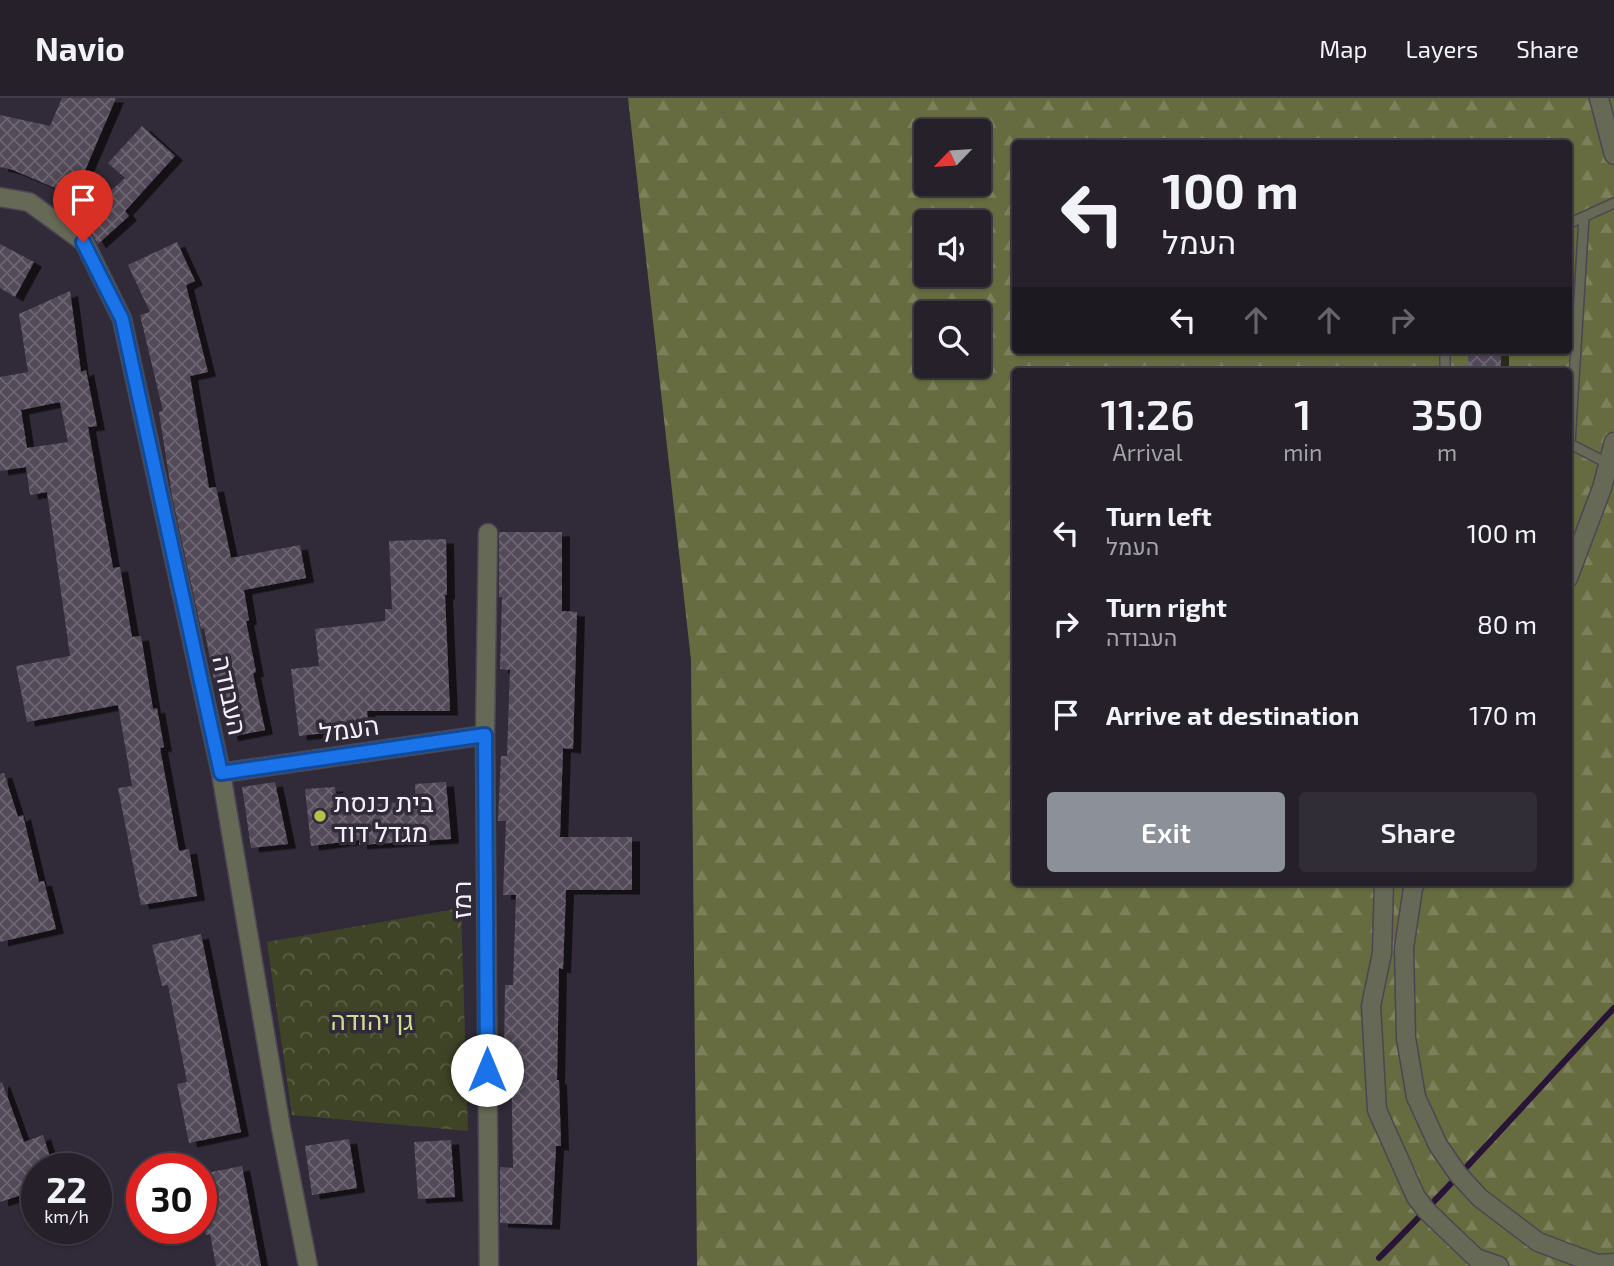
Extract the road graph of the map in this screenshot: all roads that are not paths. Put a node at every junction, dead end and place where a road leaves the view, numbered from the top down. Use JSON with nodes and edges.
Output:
{"nodes":[{"id":1,"x":1599,"y":98,"type":"edge"},
{"id":2,"x":1614,"y":155,"type":"edge"},
{"id":3,"x":0,"y":197,"type":"edge"},
{"id":4,"x":1614,"y":204,"type":"edge"},
{"id":5,"x":1584,"y":217,"type":"junction"},
{"id":6,"x":1572,"y":222,"type":"edge"},
{"id":7,"x":1572,"y":399,"type":"edge"},
{"id":8,"x":1614,"y":442,"type":"edge"},
{"id":9,"x":1572,"y":445,"type":"edge"},
{"id":10,"x":1611,"y":463,"type":"edge"},
{"id":11,"x":488,"y":533,"type":"dead end"},
{"id":12,"x":1572,"y":567,"type":"edge"},
{"id":13,"x":485,"y":735,"type":"junction"},
{"id":14,"x":221,"y":773,"type":"junction"},
{"id":15,"x":1384,"y":886,"type":"edge"},
{"id":16,"x":1414,"y":886,"type":"edge"},
{"id":17,"x":1614,"y":1263,"type":"edge"},
{"id":18,"x":308,"y":1266,"type":"edge"},
{"id":19,"x":489,"y":1266,"type":"edge"},
{"id":20,"x":1499,"y":1266,"type":"edge"}],
"edges":[{"from":1,"to":2,"type":"street"},
{"from":3,"to":14,"type":"street","name":"העבודה"},
{"from":4,"to":5,"type":"lane"},
{"from":5,"to":6,"type":"lane"},
{"from":5,"to":7,"type":"lane"},
{"from":8,"to":10,"type":"street"},
{"from":9,"to":10,"type":"lane"},
{"from":10,"to":12,"type":"street"},
{"from":11,"to":13,"type":"street","name":"רמז"},
{"from":13,"to":14,"type":"street","name":"העמל"},
{"from":13,"to":19,"type":"street","name":"רמז"},
{"from":14,"to":18,"type":"street","name":"העבודה"},
{"from":15,"to":20,"type":"street"},
{"from":16,"to":17,"type":"street"}]}
